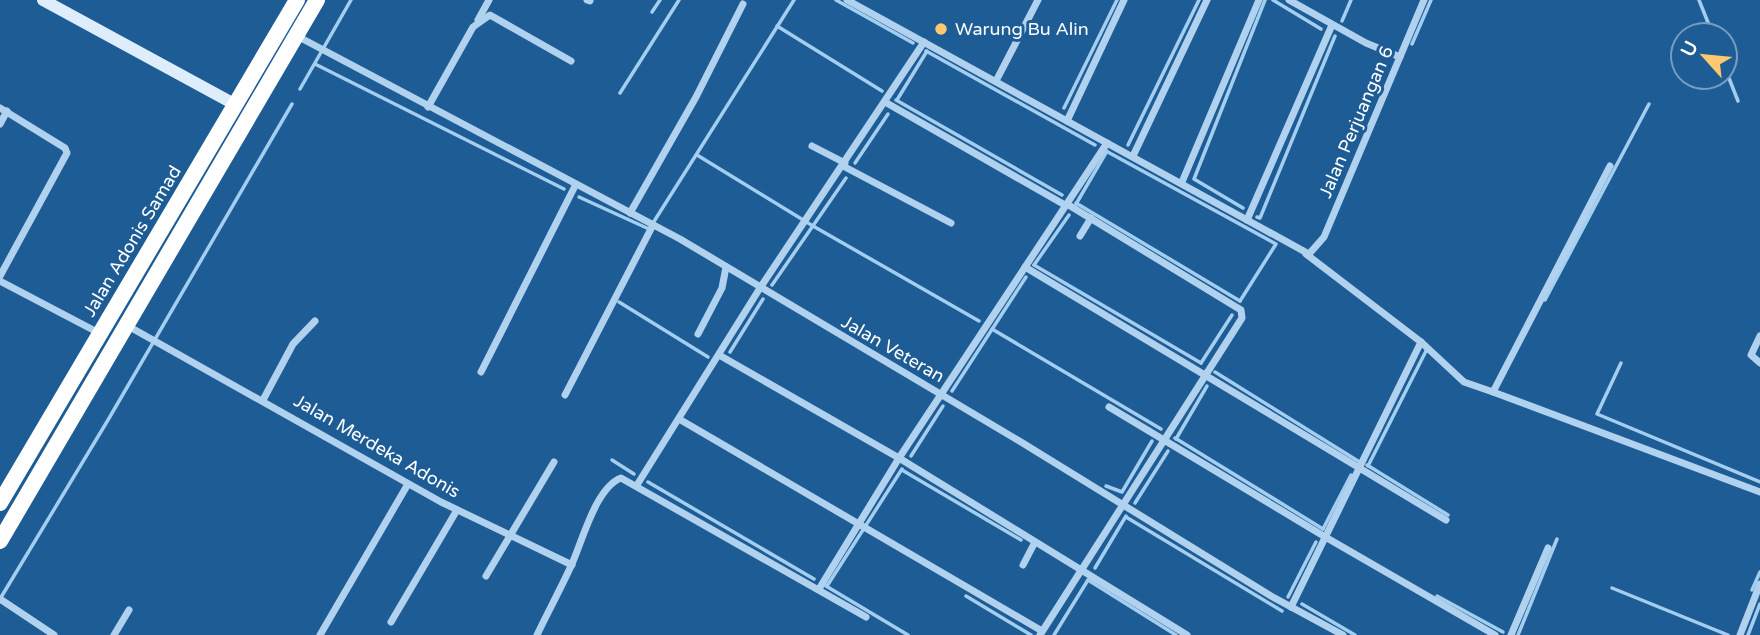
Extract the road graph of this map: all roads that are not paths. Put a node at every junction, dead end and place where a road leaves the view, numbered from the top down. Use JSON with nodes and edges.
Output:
{"nodes":[{"id":1,"x":43,"y":0,"type":"edge"},
{"id":2,"x":297,"y":0,"type":"edge"},
{"id":3,"x":317,"y":0,"type":"edge"},
{"id":4,"x":489,"y":0,"type":"edge"},
{"id":5,"x":848,"y":0,"type":"edge"},
{"id":6,"x":1038,"y":0,"type":"edge"},
{"id":7,"x":1124,"y":0,"type":"edge"},
{"id":8,"x":1208,"y":0,"type":"edge"},
{"id":9,"x":1259,"y":0,"type":"edge"},
{"id":10,"x":1289,"y":0,"type":"edge"},
{"id":11,"x":1424,"y":0,"type":"edge"},
{"id":12,"x":743,"y":4,"type":"dead end"},
{"id":13,"x":477,"y":21,"type":"junction"},
{"id":14,"x":1332,"y":25,"type":"junction"},
{"id":15,"x":298,"y":36,"type":"junction"},
{"id":16,"x":924,"y":42,"type":"junction"},
{"id":17,"x":1400,"y":57,"type":"junction"},
{"id":18,"x":571,"y":61,"type":"dead end"},
{"id":19,"x":996,"y":81,"type":"junction"},
{"id":20,"x":885,"y":102,"type":"junction"},
{"id":21,"x":236,"y":105,"type":"junction"},
{"id":22,"x":428,"y":107,"type":"junction"},
{"id":23,"x":3,"y":110,"type":"edge"},
{"id":24,"x":1067,"y":121,"type":"junction"},
{"id":25,"x":0,"y":124,"type":"edge"},
{"id":26,"x":1107,"y":143,"type":"junction"},
{"id":27,"x":812,"y":146,"type":"dead end"},
{"id":28,"x":1132,"y":156,"type":"junction"},
{"id":29,"x":844,"y":165,"type":"junction"},
{"id":30,"x":1610,"y":166,"type":"dead end"},
{"id":31,"x":1182,"y":182,"type":"junction"},
{"id":32,"x":575,"y":186,"type":"junction"},
{"id":33,"x":1066,"y":205,"type":"junction"},
{"id":34,"x":630,"y":213,"type":"junction"},
{"id":35,"x":1091,"y":218,"type":"junction"},
{"id":36,"x":1247,"y":220,"type":"junction"},
{"id":37,"x":951,"y":223,"type":"dead end"},
{"id":38,"x":653,"y":225,"type":"junction"},
{"id":39,"x":1080,"y":236,"type":"dead end"},
{"id":40,"x":154,"y":242,"type":"junction"},
{"id":41,"x":171,"y":252,"type":"junction"},
{"id":42,"x":1309,"y":253,"type":"junction"},
{"id":43,"x":726,"y":267,"type":"junction"},
{"id":44,"x":1025,"y":267,"type":"junction"},
{"id":45,"x":0,"y":276,"type":"edge"},
{"id":46,"x":0,"y":281,"type":"edge"},
{"id":47,"x":760,"y":288,"type":"junction"},
{"id":48,"x":315,"y":321,"type":"dead end"},
{"id":49,"x":136,"y":330,"type":"junction"},
{"id":50,"x":99,"y":333,"type":"junction"},
{"id":51,"x":698,"y":334,"type":"dead end"},
{"id":52,"x":1760,"y":337,"type":"edge"},
{"id":53,"x":1422,"y":342,"type":"junction"},
{"id":54,"x":719,"y":355,"type":"junction"},
{"id":55,"x":1760,"y":363,"type":"edge"},
{"id":56,"x":481,"y":372,"type":"dead end"},
{"id":57,"x":1205,"y":375,"type":"junction"},
{"id":58,"x":1493,"y":392,"type":"junction"},
{"id":59,"x":565,"y":395,"type":"dead end"},
{"id":60,"x":941,"y":395,"type":"junction"},
{"id":61,"x":263,"y":400,"type":"junction"},
{"id":62,"x":1109,"y":407,"type":"dead end"},
{"id":63,"x":679,"y":419,"type":"junction"},
{"id":64,"x":1164,"y":439,"type":"junction"},
{"id":65,"x":899,"y":458,"type":"junction"},
{"id":66,"x":554,"y":462,"type":"dead end"},
{"id":67,"x":1360,"y":470,"type":"junction"},
{"id":68,"x":408,"y":484,"type":"junction"},
{"id":69,"x":637,"y":485,"type":"junction"},
{"id":70,"x":1760,"y":492,"type":"edge"},
{"id":71,"x":0,"y":503,"type":"edge"},
{"id":72,"x":1123,"y":506,"type":"junction"},
{"id":73,"x":457,"y":510,"type":"junction"},
{"id":74,"x":1446,"y":520,"type":"dead end"},
{"id":75,"x":858,"y":524,"type":"junction"},
{"id":76,"x":510,"y":534,"type":"junction"},
{"id":77,"x":1327,"y":538,"type":"junction"},
{"id":78,"x":0,"y":541,"type":"edge"},
{"id":79,"x":1035,"y":542,"type":"junction"},
{"id":80,"x":1548,"y":548,"type":"dead end"},
{"id":81,"x":572,"y":565,"type":"junction"},
{"id":82,"x":1023,"y":565,"type":"dead end"},
{"id":83,"x":1084,"y":571,"type":"junction"},
{"id":84,"x":486,"y":576,"type":"dead end"},
{"id":85,"x":1760,"y":584,"type":"edge"},
{"id":86,"x":818,"y":589,"type":"junction"},
{"id":87,"x":0,"y":599,"type":"edge"},
{"id":88,"x":1291,"y":607,"type":"junction"},
{"id":89,"x":129,"y":610,"type":"dead end"},
{"id":90,"x":866,"y":617,"type":"dead end"},
{"id":91,"x":391,"y":622,"type":"dead end"},
{"id":92,"x":1041,"y":633,"type":"edge"},
{"id":93,"x":54,"y":635,"type":"edge"},
{"id":94,"x":114,"y":635,"type":"edge"},
{"id":95,"x":320,"y":635,"type":"edge"},
{"id":96,"x":537,"y":635,"type":"edge"},
{"id":97,"x":1187,"y":635,"type":"edge"},
{"id":98,"x":1343,"y":635,"type":"edge"},
{"id":99,"x":1495,"y":635,"type":"edge"},
{"id":100,"x":1511,"y":635,"type":"edge"},
{"id":101,"x":1740,"y":635,"type":"edge"}],
"edges":[{"from":1,"to":21,"type":"street"},
{"from":2,"to":21,"type":"highway","name":"Jalan Adonis Samad"},
{"from":3,"to":15,"type":"highway"},
{"from":4,"to":13,"type":"street"},
{"from":5,"to":16,"type":"street"},
{"from":6,"to":19,"type":"street"},
{"from":7,"to":24,"type":"street"},
{"from":8,"to":28,"type":"street"},
{"from":9,"to":31,"type":"street"},
{"from":10,"to":14,"type":"street"},
{"from":11,"to":17,"type":"street","name":"Jalan Perjuangan 6"},
{"from":12,"to":34,"type":"street"},
{"from":13,"to":18,"type":"street"},
{"from":13,"to":22,"type":"street"},
{"from":14,"to":17,"type":"street"},
{"from":14,"to":36,"type":"street"},
{"from":15,"to":22,"type":"street","name":"Jalan Veteran"},
{"from":15,"to":41,"type":"highway"},
{"from":16,"to":19,"type":"street"},
{"from":16,"to":20,"type":"street"},
{"from":17,"to":42,"type":"street","name":"Jalan Perjuangan 6"},
{"from":19,"to":24,"type":"street"},
{"from":20,"to":29,"type":"street"},
{"from":20,"to":33,"type":"street"},
{"from":21,"to":40,"type":"highway","name":"Jalan Adonis Samad"},
{"from":22,"to":32,"type":"street","name":"Jalan Veteran"},
{"from":23,"to":25,"type":"street"},
{"from":23,"to":45,"type":"street"},
{"from":24,"to":26,"type":"street"},
{"from":26,"to":28,"type":"street"},
{"from":26,"to":33,"type":"street"},
{"from":27,"to":29,"type":"street"},
{"from":28,"to":31,"type":"street"},
{"from":29,"to":37,"type":"street"},
{"from":29,"to":47,"type":"street"},
{"from":30,"to":58,"type":"street"},
{"from":31,"to":36,"type":"street"},
{"from":32,"to":34,"type":"street","name":"Jalan Veteran"},
{"from":32,"to":56,"type":"street"},
{"from":33,"to":35,"type":"street"},
{"from":33,"to":44,"type":"street"},
{"from":34,"to":38,"type":"street","name":"Jalan Veteran"},
{"from":35,"to":39,"type":"street"},
{"from":35,"to":57,"type":"street"},
{"from":36,"to":42,"type":"street"},
{"from":38,"to":43,"type":"street","name":"Jalan Veteran"},
{"from":38,"to":59,"type":"street"},
{"from":40,"to":41,"type":"highway"},
{"from":40,"to":50,"type":"highway","name":"Jalan Adonis Samad"},
{"from":41,"to":49,"type":"highway"},
{"from":42,"to":53,"type":"street"},
{"from":43,"to":47,"type":"street","name":"Jalan Veteran"},
{"from":43,"to":51,"type":"street"},
{"from":44,"to":57,"type":"street"},
{"from":44,"to":60,"type":"street"},
{"from":46,"to":50,"type":"street"},
{"from":47,"to":54,"type":"street"},
{"from":47,"to":60,"type":"street","name":"Jalan Veteran"},
{"from":48,"to":61,"type":"street"},
{"from":49,"to":61,"type":"street","name":"Jalan Merdeka Adonis"},
{"from":49,"to":78,"type":"highway"},
{"from":50,"to":71,"type":"highway","name":"Jalan Adonis Samad"},
{"from":52,"to":55,"type":"street"},
{"from":53,"to":58,"type":"street"},
{"from":53,"to":67,"type":"street"},
{"from":54,"to":63,"type":"street"},
{"from":54,"to":65,"type":"street"},
{"from":57,"to":64,"type":"street"},
{"from":57,"to":67,"type":"street"},
{"from":58,"to":70,"type":"street"},
{"from":60,"to":65,"type":"street"},
{"from":60,"to":72,"type":"street","name":"Jalan Veteran"},
{"from":61,"to":68,"type":"street","name":"Jalan Merdeka Adonis"},
{"from":62,"to":64,"type":"street"},
{"from":63,"to":69,"type":"street"},
{"from":63,"to":75,"type":"street"},
{"from":64,"to":72,"type":"street"},
{"from":64,"to":77,"type":"street"},
{"from":65,"to":75,"type":"street"},
{"from":65,"to":79,"type":"street"},
{"from":66,"to":76,"type":"street"},
{"from":67,"to":74,"type":"street"},
{"from":67,"to":77,"type":"street"},
{"from":68,"to":73,"type":"street","name":"Jalan Merdeka Adonis"},
{"from":68,"to":95,"type":"street"},
{"from":69,"to":81,"type":"street"},
{"from":69,"to":86,"type":"street"},
{"from":72,"to":83,"type":"street"},
{"from":72,"to":88,"type":"street","name":"Jalan Veteran"},
{"from":73,"to":76,"type":"street","name":"Jalan Merdeka Adonis"},
{"from":73,"to":91,"type":"street"},
{"from":75,"to":86,"type":"street"},
{"from":75,"to":92,"type":"street"},
{"from":76,"to":81,"type":"street","name":"Jalan Merdeka Adonis"},
{"from":76,"to":84,"type":"street"},
{"from":77,"to":88,"type":"street"},
{"from":77,"to":99,"type":"street"},
{"from":79,"to":82,"type":"street"},
{"from":79,"to":83,"type":"street"},
{"from":80,"to":100,"type":"street"},
{"from":81,"to":96,"type":"street"},
{"from":83,"to":92,"type":"street"},
{"from":83,"to":97,"type":"street"},
{"from":85,"to":101,"type":"street"},
{"from":86,"to":90,"type":"street"},
{"from":87,"to":93,"type":"street"},
{"from":88,"to":98,"type":"street","name":"Jalan Veteran"},
{"from":89,"to":94,"type":"street"}]}
